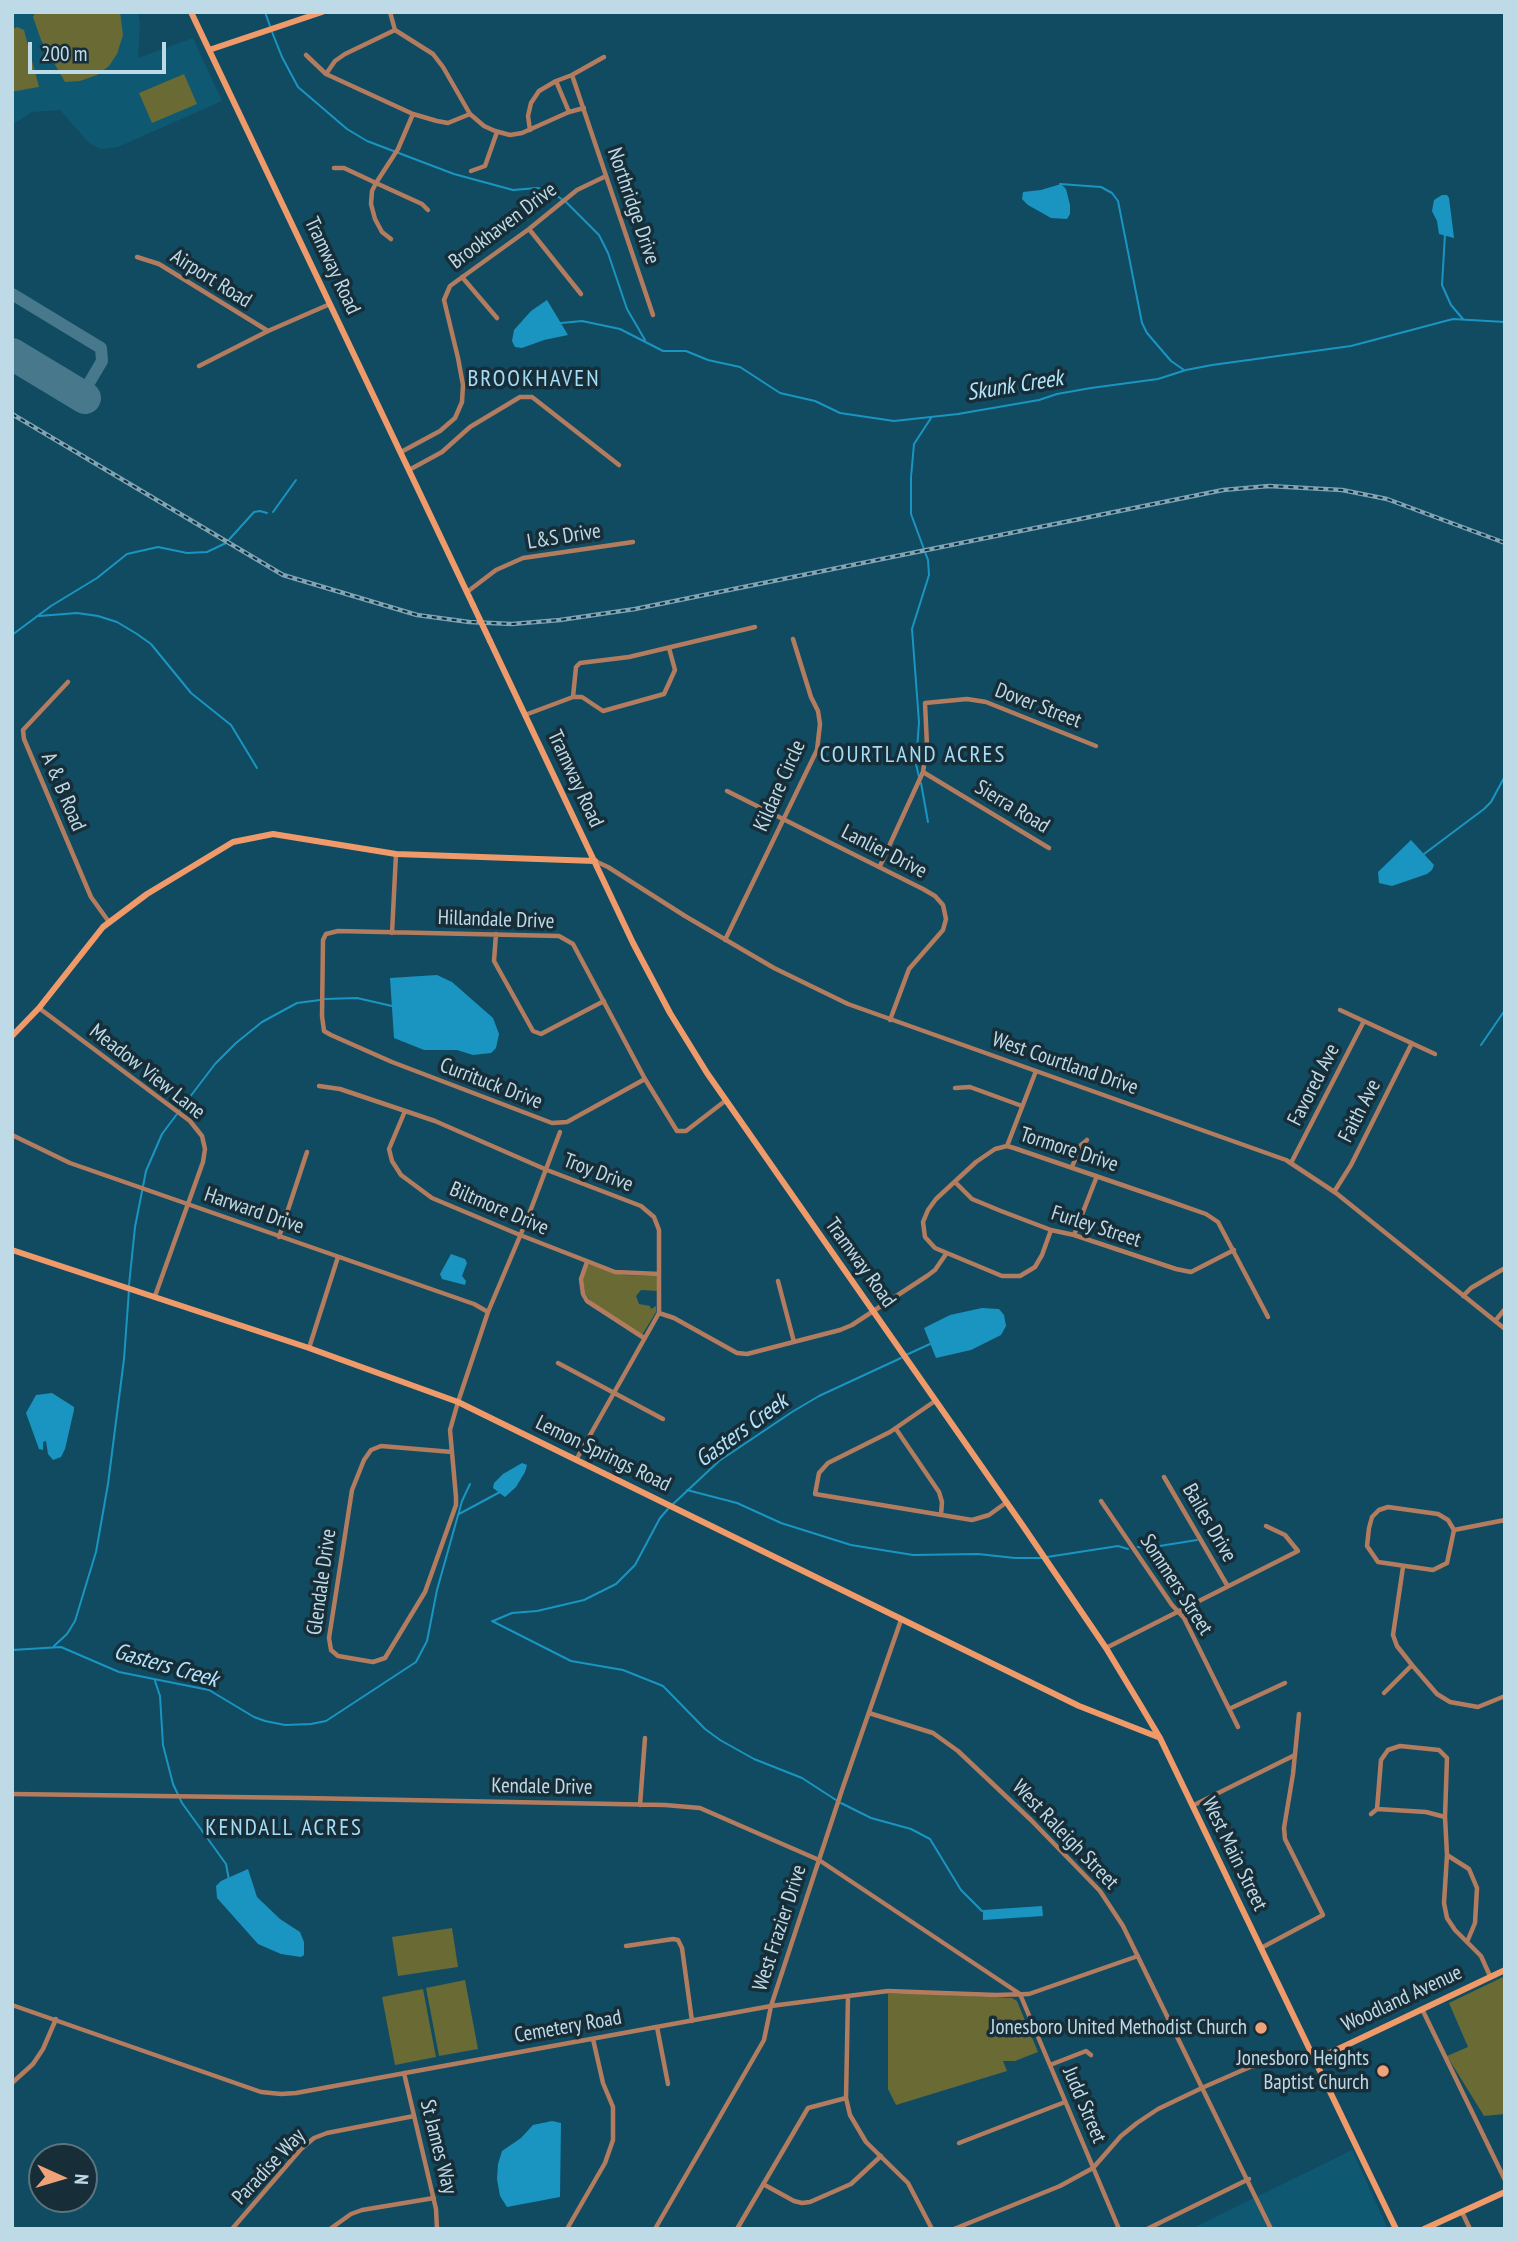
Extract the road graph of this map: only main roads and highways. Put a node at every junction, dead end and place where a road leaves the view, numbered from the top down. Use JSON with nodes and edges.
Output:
{"nodes":[{"id":1,"x":191,"y":12,"type":"edge"},
{"id":2,"x":322,"y":12,"type":"edge"},
{"id":3,"x":209,"y":50,"type":"junction"},
{"id":4,"x":595,"y":861,"type":"junction"},
{"id":5,"x":12,"y":1036,"type":"edge"},
{"id":6,"x":12,"y":1250,"type":"edge"},
{"id":7,"x":1013,"y":1510,"type":"joint"},
{"id":8,"x":1160,"y":1738,"type":"junction"},
{"id":9,"x":1505,"y":1969,"type":"edge"},
{"id":10,"x":1315,"y":2060,"type":"junction"},
{"id":11,"x":1505,"y":2192,"type":"edge"},
{"id":12,"x":1396,"y":2229,"type":"edge"},
{"id":13,"x":1423,"y":2229,"type":"edge"}],
"edges":[{"from":1,"to":3,"type":"main road","name":"Tramway Road"},
{"from":2,"to":3,"type":"main road"},
{"from":3,"to":4,"type":"main road","name":"Tramway Road","bridge":true},
{"from":4,"to":5,"type":"main road"},
{"from":4,"to":7,"type":"main road","name":"Tramway Road"},
{"from":6,"to":8,"type":"main road","name":"Lemon Springs Road"},
{"from":7,"to":8,"type":"main road","name":"West Main Street"},
{"from":8,"to":10,"type":"main road","name":"West Main Street"},
{"from":9,"to":10,"type":"main road","name":"Woodland Avenue"},
{"from":10,"to":12,"type":"main road","name":"West Main Street"},
{"from":11,"to":13,"type":"main road"}]}
